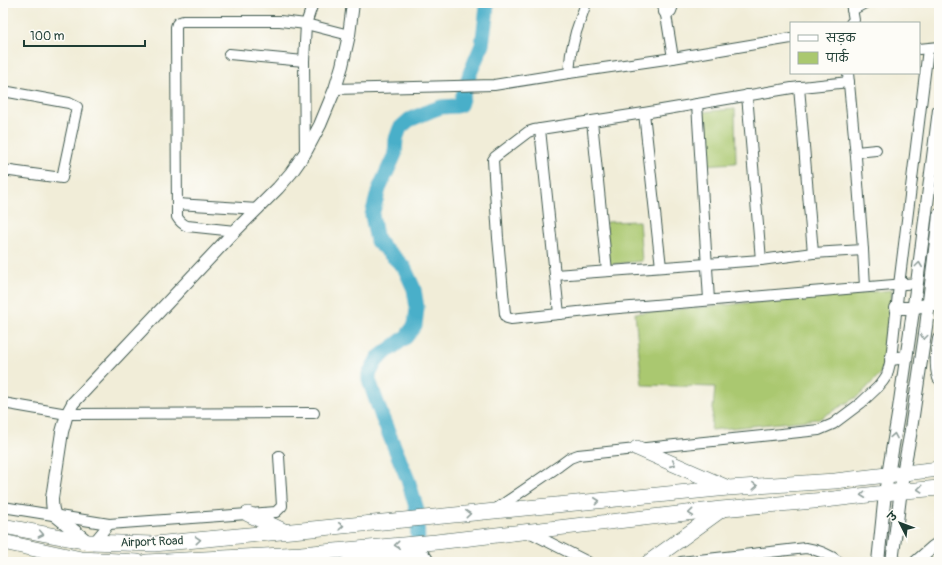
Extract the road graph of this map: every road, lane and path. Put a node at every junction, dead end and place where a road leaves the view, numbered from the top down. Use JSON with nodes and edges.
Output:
{"nodes":[{"id":1,"x":313,"y":3,"type":"edge"},
{"id":2,"x":353,"y":3,"type":"edge"},
{"id":3,"x":586,"y":3,"type":"edge"},
{"id":4,"x":663,"y":3,"type":"edge"},
{"id":5,"x":674,"y":3,"type":"edge"},
{"id":6,"x":866,"y":3,"type":"edge"},
{"id":7,"x":852,"y":6,"type":"edge"},
{"id":8,"x":666,"y":15,"type":"junction"},
{"id":9,"x":852,"y":22,"type":"edge"},
{"id":10,"x":306,"y":24,"type":"junction"},
{"id":11,"x":349,"y":36,"type":"junction"},
{"id":12,"x":790,"y":38,"type":"edge"},
{"id":13,"x":939,"y":47,"type":"edge"},
{"id":14,"x":924,"y":49,"type":"edge"},
{"id":15,"x":229,"y":54,"type":"dead end"},
{"id":16,"x":673,"y":58,"type":"junction"},
{"id":17,"x":304,"y":61,"type":"junction"},
{"id":18,"x":569,"y":73,"type":"junction"},
{"id":19,"x":849,"y":78,"type":"edge"},
{"id":20,"x":799,"y":87,"type":"junction"},
{"id":21,"x":335,"y":89,"type":"junction"},
{"id":22,"x":3,"y":90,"type":"edge"},
{"id":23,"x":747,"y":96,"type":"junction"},
{"id":24,"x":696,"y":104,"type":"junction"},
{"id":25,"x":939,"y":110,"type":"edge"},
{"id":26,"x":644,"y":113,"type":"junction"},
{"id":27,"x":592,"y":121,"type":"junction"},
{"id":28,"x":540,"y":129,"type":"junction"},
{"id":29,"x":876,"y":150,"type":"dead end"},
{"id":30,"x":856,"y":152,"type":"junction"},
{"id":31,"x":305,"y":153,"type":"junction"},
{"id":32,"x":3,"y":170,"type":"edge"},
{"id":33,"x":177,"y":204,"type":"junction"},
{"id":34,"x":258,"y":209,"type":"junction"},
{"id":35,"x":939,"y":215,"type":"edge"},
{"id":36,"x":234,"y":231,"type":"junction"},
{"id":37,"x":863,"y":250,"type":"junction"},
{"id":38,"x":813,"y":253,"type":"junction"},
{"id":39,"x":761,"y":260,"type":"junction"},
{"id":40,"x":706,"y":264,"type":"junction"},
{"id":41,"x":661,"y":267,"type":"junction"},
{"id":42,"x":606,"y":271,"type":"junction"},
{"id":43,"x":555,"y":275,"type":"junction"},
{"id":44,"x":935,"y":281,"type":"edge"},
{"id":45,"x":917,"y":283,"type":"junction"},
{"id":46,"x":899,"y":285,"type":"junction"},
{"id":47,"x":865,"y":288,"type":"junction"},
{"id":48,"x":709,"y":300,"type":"junction"},
{"id":49,"x":934,"y":304,"type":"edge"},
{"id":50,"x":896,"y":308,"type":"junction"},
{"id":51,"x":913,"y":308,"type":"junction"},
{"id":52,"x":559,"y":314,"type":"junction"},
{"id":53,"x":939,"y":339,"type":"edge"},
{"id":54,"x":906,"y":357,"type":"junction"},
{"id":55,"x":921,"y":357,"type":"junction"},
{"id":56,"x":891,"y":358,"type":"junction"},
{"id":57,"x":937,"y":359,"type":"junction"},
{"id":58,"x":939,"y":378,"type":"edge"},
{"id":59,"x":3,"y":403,"type":"edge"},
{"id":60,"x":314,"y":413,"type":"dead end"},
{"id":61,"x":67,"y":414,"type":"junction"},
{"id":62,"x":637,"y":448,"type":"junction"},
{"id":63,"x":279,"y":456,"type":"dead end"},
{"id":64,"x":939,"y":469,"type":"edge"},
{"id":65,"x":904,"y":473,"type":"junction"},
{"id":66,"x":888,"y":474,"type":"junction"},
{"id":67,"x":728,"y":488,"type":"junction"},
{"id":68,"x":939,"y":488,"type":"edge"},
{"id":69,"x":901,"y":491,"type":"junction"},
{"id":70,"x":885,"y":493,"type":"junction"},
{"id":71,"x":3,"y":507,"type":"edge"},
{"id":72,"x":722,"y":509,"type":"junction"},
{"id":73,"x":493,"y":512,"type":"junction"},
{"id":74,"x":248,"y":514,"type":"junction"},
{"id":75,"x":55,"y":515,"type":"junction"},
{"id":76,"x":109,"y":524,"type":"junction"},
{"id":77,"x":3,"y":526,"type":"edge"},
{"id":78,"x":527,"y":531,"type":"junction"},
{"id":79,"x":285,"y":532,"type":"junction"},
{"id":80,"x":3,"y":542,"type":"edge"},
{"id":81,"x":91,"y":542,"type":"junction"},
{"id":82,"x":939,"y":543,"type":"edge"},
{"id":83,"x":263,"y":559,"type":"edge"},
{"id":84,"x":80,"y":561,"type":"edge"},
{"id":85,"x":138,"y":562,"type":"edge"},
{"id":86,"x":146,"y":562,"type":"edge"},
{"id":87,"x":345,"y":562,"type":"edge"},
{"id":88,"x":429,"y":562,"type":"edge"},
{"id":89,"x":588,"y":562,"type":"edge"},
{"id":90,"x":649,"y":562,"type":"edge"},
{"id":91,"x":681,"y":562,"type":"edge"},
{"id":92,"x":839,"y":562,"type":"edge"},
{"id":93,"x":878,"y":562,"type":"edge"},
{"id":94,"x":892,"y":562,"type":"edge"},
{"id":95,"x":916,"y":562,"type":"edge"}],
"edges":[{"from":1,"to":10,"type":"street"},
{"from":2,"to":11,"type":"street"},
{"from":3,"to":18,"type":"street"},
{"from":4,"to":8,"type":"street"},
{"from":5,"to":8,"type":"street"},
{"from":6,"to":7,"type":"street"},
{"from":7,"to":9,"type":"street"},
{"from":8,"to":16,"type":"street"},
{"from":10,"to":11,"type":"street"},
{"from":10,"to":17,"type":"street"},
{"from":10,"to":33,"type":"street"},
{"from":11,"to":21,"type":"street"},
{"from":12,"to":16,"type":"street"},
{"from":13,"to":14,"type":"street"},
{"from":14,"to":46,"type":"street"},
{"from":15,"to":17,"type":"street"},
{"from":16,"to":18,"type":"street"},
{"from":17,"to":31,"type":"street"},
{"from":18,"to":21,"type":"street"},
{"from":19,"to":20,"type":"street"},
{"from":19,"to":30,"type":"street"},
{"from":20,"to":23,"type":"street"},
{"from":20,"to":38,"type":"street"},
{"from":21,"to":31,"type":"street"},
{"from":22,"to":32,"type":"street"},
{"from":23,"to":24,"type":"street"},
{"from":23,"to":39,"type":"street"},
{"from":24,"to":26,"type":"street"},
{"from":24,"to":40,"type":"street"},
{"from":45,"to":25,"type":"street","one_way":true},
{"from":26,"to":27,"type":"street"},
{"from":26,"to":41,"type":"street"},
{"from":27,"to":28,"type":"street"},
{"from":27,"to":42,"type":"street"},
{"from":28,"to":43,"type":"street"},
{"from":28,"to":52,"type":"street"},
{"from":29,"to":30,"type":"street"},
{"from":30,"to":37,"type":"street"},
{"from":31,"to":34,"type":"street"},
{"from":33,"to":34,"type":"street"},
{"from":33,"to":36,"type":"street"},
{"from":34,"to":36,"type":"street"},
{"from":35,"to":44,"type":"street"},
{"from":36,"to":61,"type":"street"},
{"from":37,"to":38,"type":"street"},
{"from":37,"to":47,"type":"street"},
{"from":38,"to":39,"type":"street"},
{"from":39,"to":40,"type":"street"},
{"from":40,"to":41,"type":"street"},
{"from":40,"to":48,"type":"street"},
{"from":41,"to":42,"type":"street"},
{"from":42,"to":43,"type":"street"},
{"from":43,"to":52,"type":"street"},
{"from":44,"to":49,"type":"street"},
{"from":45,"to":46,"type":"street"},
{"from":45,"to":51,"type":"street"},
{"from":46,"to":47,"type":"street"},
{"from":46,"to":50,"type":"street"},
{"from":47,"to":48,"type":"street"},
{"from":48,"to":52,"type":"street"},
{"from":49,"to":51,"type":"street"},
{"from":49,"to":55,"type":"street","one_way":true},
{"from":50,"to":51,"type":"street"},
{"from":50,"to":56,"type":"street"},
{"from":51,"to":54,"type":"street"},
{"from":53,"to":57,"type":"street"},
{"from":54,"to":56,"type":"street"},
{"from":66,"to":54,"type":"street","one_way":true},
{"from":55,"to":57,"type":"street"},
{"from":55,"to":65,"type":"street"},
{"from":56,"to":62,"type":"street"},
{"from":57,"to":58,"type":"street"},
{"from":59,"to":61,"type":"street"},
{"from":60,"to":61,"type":"street"},
{"from":61,"to":75,"type":"street"},
{"from":62,"to":67,"type":"main road","one_way":true},
{"from":62,"to":73,"type":"street"},
{"from":63,"to":74,"type":"street"},
{"from":64,"to":65,"type":"main road","name":"Airport Road"},
{"from":65,"to":66,"type":"main road","name":"Airport Road"},
{"from":65,"to":69,"type":"street"},
{"from":67,"to":66,"type":"main road","name":"Airport Road","one_way":true},
{"from":66,"to":70,"type":"street"},
{"from":73,"to":67,"type":"main road","name":"Airport Road","one_way":true},
{"from":68,"to":69,"type":"main road","one_way":true},
{"from":69,"to":70,"type":"main road"},
{"from":69,"to":94,"type":"street"},
{"from":70,"to":72,"type":"main road","one_way":true},
{"from":70,"to":93,"type":"street"},
{"from":71,"to":75,"type":"street"},
{"from":72,"to":78,"type":"main road","one_way":true},
{"from":72,"to":90,"type":"main road"},
{"from":79,"to":73,"type":"main road","name":"Airport Road","one_way":true},
{"from":74,"to":76,"type":"street"},
{"from":74,"to":79,"type":"main road"},
{"from":75,"to":76,"type":"street"},
{"from":75,"to":81,"type":"street"},
{"from":76,"to":81,"type":"street"},
{"from":77,"to":81,"type":"main road","name":"Airport Road","one_way":true},
{"from":78,"to":83,"type":"main road","one_way":true},
{"from":78,"to":89,"type":"street"},
{"from":81,"to":79,"type":"main road","name":"Airport Road","one_way":true},
{"from":80,"to":84,"type":"main road"},
{"from":82,"to":95,"type":"street"},
{"from":83,"to":86,"type":"main road"},
{"from":84,"to":85,"type":"main road"},
{"from":87,"to":88,"type":"street"},
{"from":91,"to":92,"type":"street"}]}
